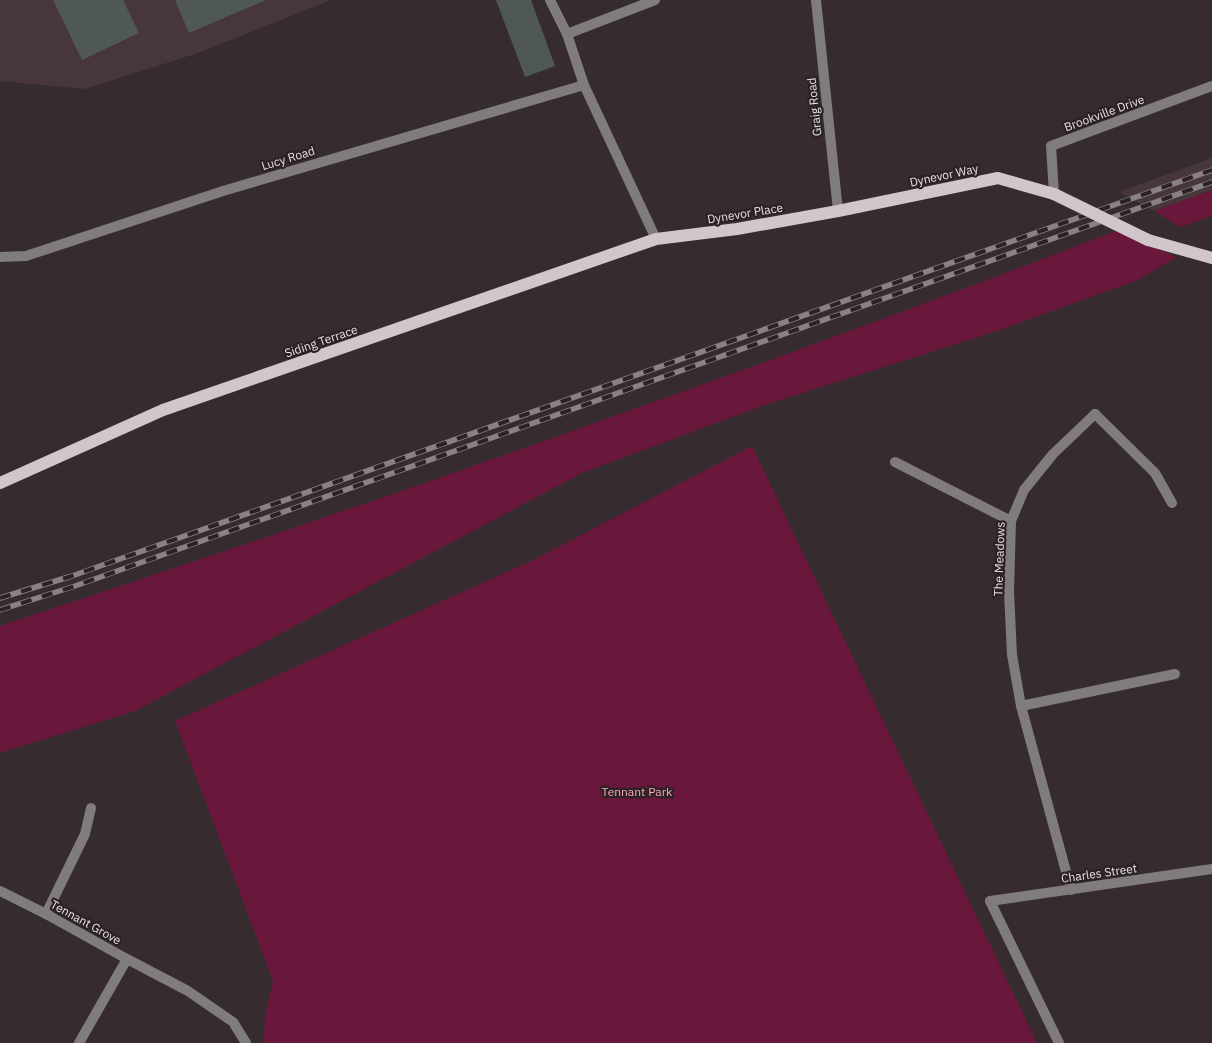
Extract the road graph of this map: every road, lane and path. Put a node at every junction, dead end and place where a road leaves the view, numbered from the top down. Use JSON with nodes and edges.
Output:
{"nodes":[{"id":1,"x":550,"y":0,"type":"edge"},
{"id":2,"x":654,"y":0,"type":"edge"},
{"id":3,"x":816,"y":0,"type":"edge"},
{"id":4,"x":567,"y":34,"type":"junction"},
{"id":5,"x":584,"y":85,"type":"junction"},
{"id":6,"x":1212,"y":86,"type":"edge"},
{"id":7,"x":1054,"y":194,"type":"junction"},
{"id":8,"x":838,"y":211,"type":"junction"},
{"id":9,"x":656,"y":239,"type":"junction"},
{"id":10,"x":0,"y":257,"type":"edge"},
{"id":11,"x":1212,"y":258,"type":"edge"},
{"id":12,"x":895,"y":462,"type":"dead end"},
{"id":13,"x":0,"y":483,"type":"edge"},
{"id":14,"x":1172,"y":503,"type":"dead end"},
{"id":15,"x":1011,"y":521,"type":"junction"},
{"id":16,"x":1175,"y":674,"type":"dead end"},
{"id":17,"x":1021,"y":706,"type":"junction"},
{"id":18,"x":91,"y":808,"type":"dead end"},
{"id":19,"x":1212,"y":869,"type":"edge"},
{"id":20,"x":1071,"y":890,"type":"junction"},
{"id":21,"x":0,"y":891,"type":"edge"},
{"id":22,"x":46,"y":914,"type":"junction"},
{"id":23,"x":127,"y":959,"type":"junction"},
{"id":24,"x":79,"y":1043,"type":"edge"},
{"id":25,"x":246,"y":1043,"type":"edge"},
{"id":26,"x":1059,"y":1043,"type":"edge"}],
"edges":[{"from":1,"to":4,"type":"street"},
{"from":2,"to":4,"type":"street"},
{"from":3,"to":8,"type":"street","name":"Graig Road"},
{"from":4,"to":5,"type":"street"},
{"from":5,"to":9,"type":"street"},
{"from":5,"to":10,"type":"street","name":"Lucy Road"},
{"from":6,"to":7,"type":"street","name":"Brookville Drive"},
{"from":7,"to":8,"type":"main road","name":"Dynevor Way"},
{"from":7,"to":11,"type":"main road","name":"Dynevor Way","bridge":true},
{"from":8,"to":9,"type":"main road","name":"Dynevor Place"},
{"from":9,"to":13,"type":"main road","name":"Siding Terrace"},
{"from":12,"to":15,"type":"street"},
{"from":14,"to":15,"type":"street","name":"The Meadows"},
{"from":15,"to":17,"type":"street","name":"The Meadows"},
{"from":16,"to":17,"type":"street"},
{"from":17,"to":20,"type":"street","name":"The Meadows"},
{"from":18,"to":22,"type":"street"},
{"from":19,"to":20,"type":"street","name":"Charles Street"},
{"from":20,"to":26,"type":"street","name":"Charles Street"},
{"from":21,"to":22,"type":"street","name":"Tennant Grove"},
{"from":22,"to":23,"type":"street","name":"Tennant Grove"},
{"from":23,"to":24,"type":"street","name":"Tennant Grove"},
{"from":23,"to":25,"type":"street"}]}
